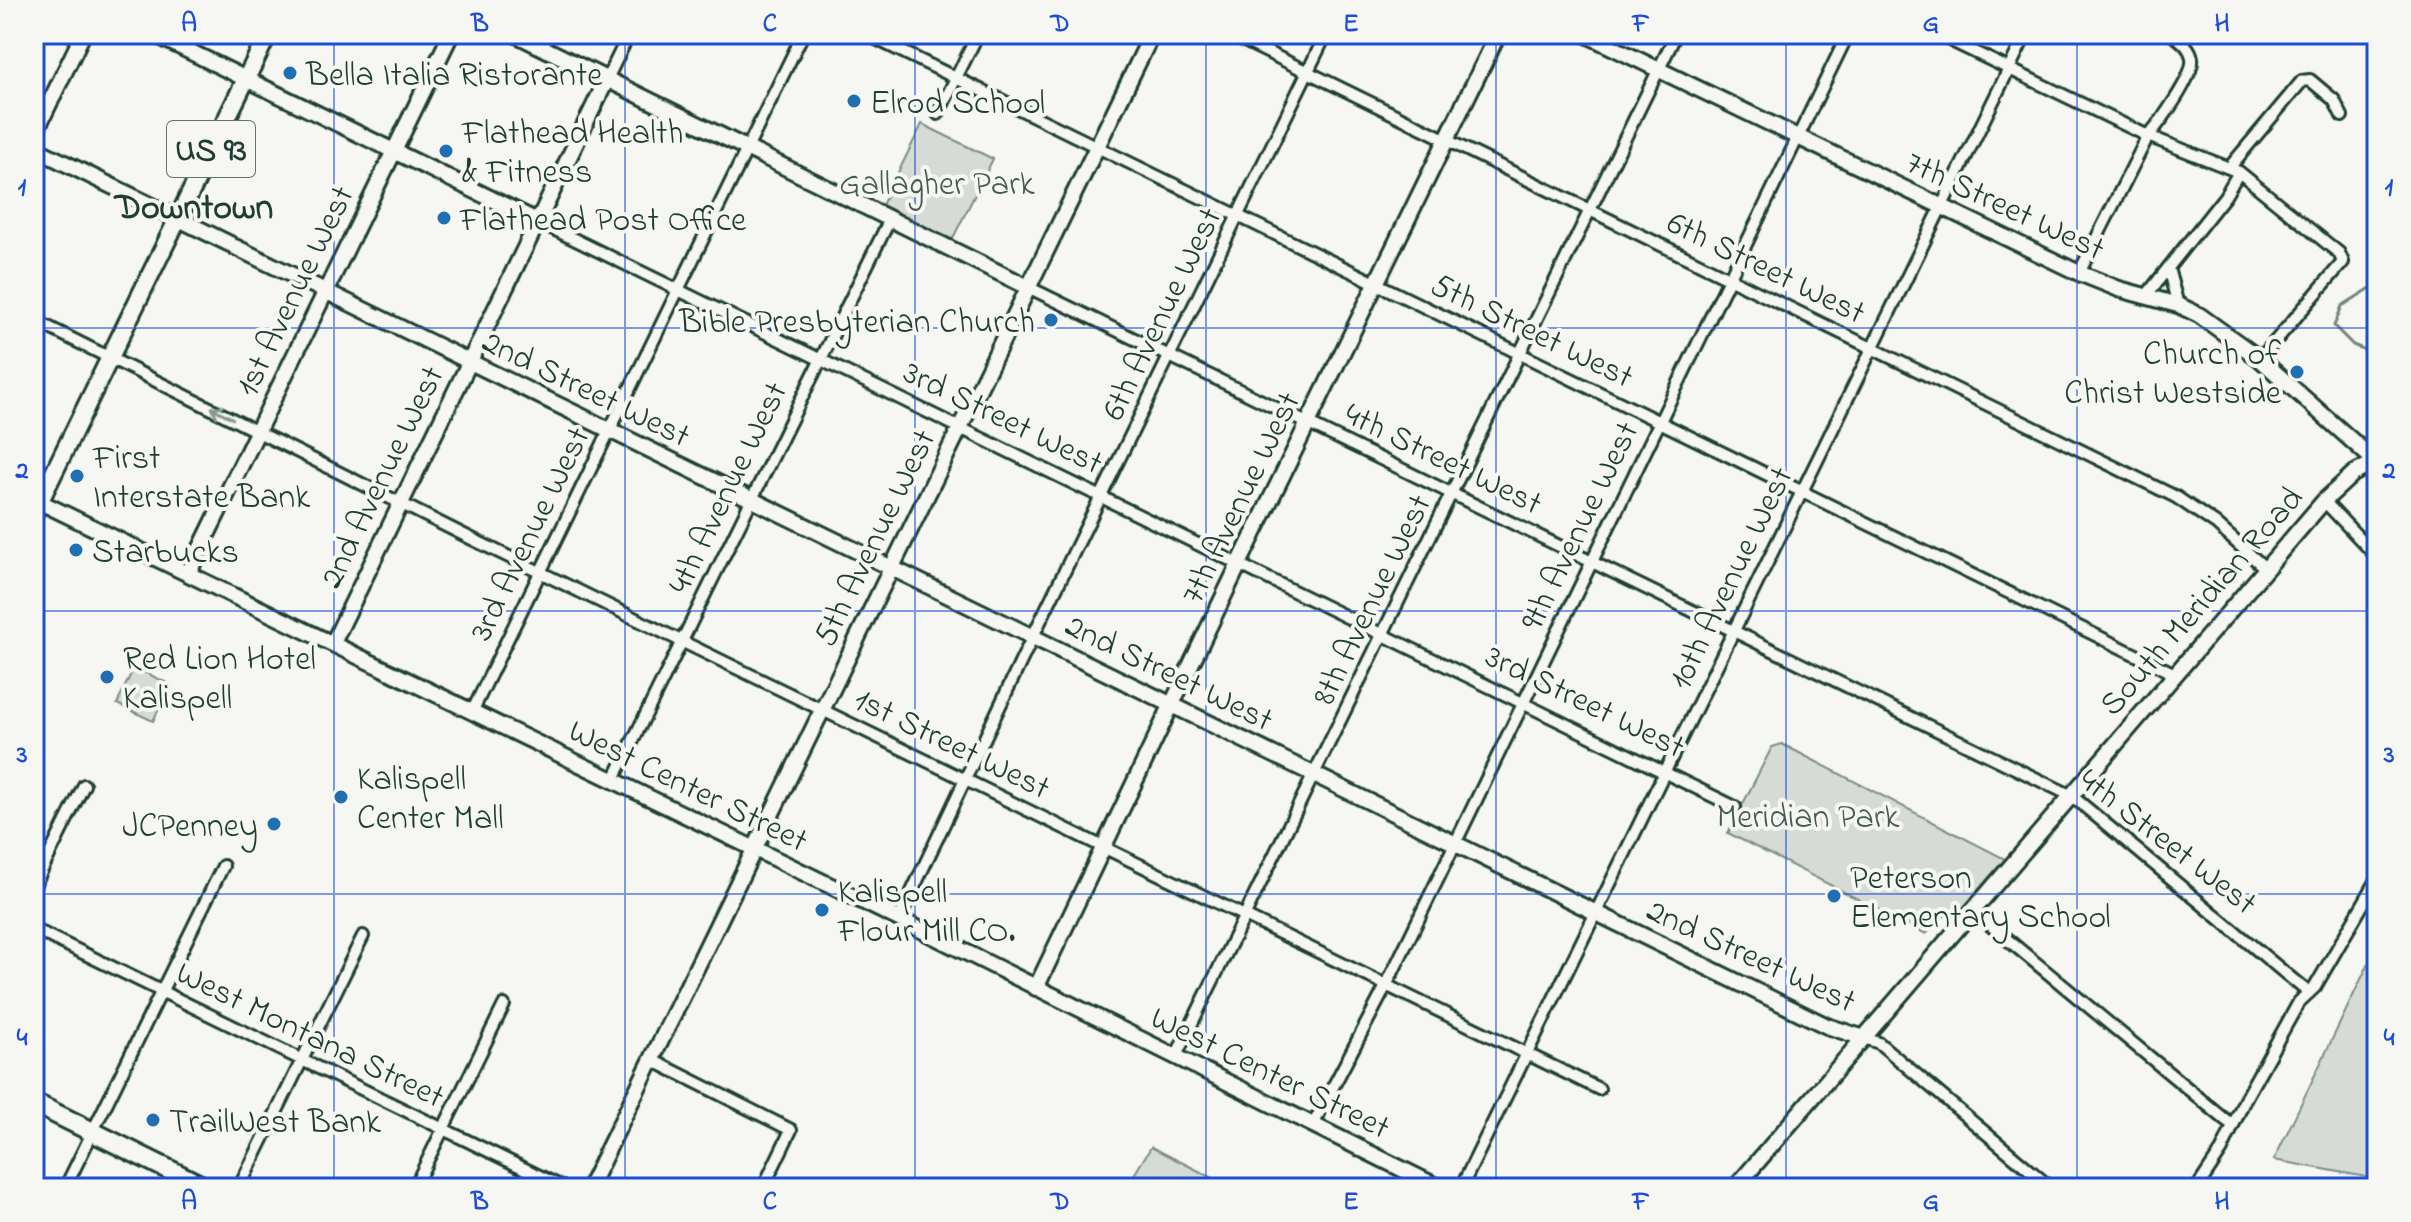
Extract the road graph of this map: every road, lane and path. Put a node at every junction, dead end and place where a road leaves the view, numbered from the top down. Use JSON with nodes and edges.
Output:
{"nodes":[{"id":1,"x":83,"y":34,"type":"edge"},
{"id":2,"x":154,"y":34,"type":"edge"},
{"id":3,"x":268,"y":34,"type":"edge"},
{"id":4,"x":451,"y":34,"type":"edge"},
{"id":5,"x":515,"y":34,"type":"edge"},
{"id":6,"x":629,"y":34,"type":"edge"},
{"id":7,"x":803,"y":34,"type":"edge"},
{"id":8,"x":866,"y":34,"type":"edge"},
{"id":9,"x":978,"y":34,"type":"edge"},
{"id":10,"x":1152,"y":34,"type":"edge"},
{"id":11,"x":1230,"y":34,"type":"edge"},
{"id":12,"x":1326,"y":34,"type":"edge"},
{"id":13,"x":1498,"y":34,"type":"edge"},
{"id":14,"x":1585,"y":34,"type":"edge"},
{"id":15,"x":1676,"y":34,"type":"edge"},
{"id":16,"x":1848,"y":34,"type":"edge"},
{"id":17,"x":1937,"y":34,"type":"edge"},
{"id":18,"x":2026,"y":34,"type":"edge"},
{"id":19,"x":2171,"y":34,"type":"edge"},
{"id":20,"x":2009,"y":68,"type":"junction"},
{"id":21,"x":1659,"y":70,"type":"junction"},
{"id":22,"x":1307,"y":73,"type":"junction"},
{"id":23,"x":956,"y":78,"type":"junction"},
{"id":24,"x":246,"y":79,"type":"junction"},
{"id":25,"x":607,"y":79,"type":"junction"},
{"id":26,"x":938,"y":114,"type":"dead end"},
{"id":27,"x":2342,"y":116,"type":"dead end"},
{"id":28,"x":34,"y":135,"type":"edge"},
{"id":29,"x":2148,"y":136,"type":"junction"},
{"id":30,"x":1798,"y":138,"type":"junction"},
{"id":31,"x":1446,"y":140,"type":"junction"},
{"id":32,"x":1098,"y":146,"type":"junction"},
{"id":33,"x":34,"y":148,"type":"edge"},
{"id":34,"x":747,"y":149,"type":"junction"},
{"id":35,"x":393,"y":151,"type":"junction"},
{"id":36,"x":2234,"y":170,"type":"junction"},
{"id":37,"x":1942,"y":208,"type":"junction"},
{"id":38,"x":1590,"y":210,"type":"junction"},
{"id":39,"x":1239,"y":216,"type":"junction"},
{"id":40,"x":177,"y":219,"type":"junction"},
{"id":41,"x":890,"y":219,"type":"junction"},
{"id":42,"x":537,"y":221,"type":"junction"},
{"id":43,"x":2168,"y":268,"type":"junction"},
{"id":44,"x":2079,"y":273,"type":"junction"},
{"id":45,"x":1728,"y":279,"type":"junction"},
{"id":46,"x":1376,"y":283,"type":"junction"},
{"id":47,"x":1030,"y":288,"type":"junction"},
{"id":48,"x":678,"y":290,"type":"junction"},
{"id":49,"x":326,"y":292,"type":"junction"},
{"id":50,"x":2146,"y":296,"type":"junction"},
{"id":51,"x":2178,"y":305,"type":"junction"},
{"id":52,"x":34,"y":320,"type":"edge"},
{"id":53,"x":1872,"y":349,"type":"junction"},
{"id":54,"x":1521,"y":354,"type":"junction"},
{"id":55,"x":111,"y":357,"type":"junction"},
{"id":56,"x":1169,"y":357,"type":"junction"},
{"id":57,"x":821,"y":359,"type":"junction"},
{"id":58,"x":2260,"y":359,"type":"junction"},
{"id":59,"x":468,"y":362,"type":"junction"},
{"id":60,"x":1660,"y":422,"type":"junction"},
{"id":61,"x":1308,"y":424,"type":"junction"},
{"id":62,"x":960,"y":428,"type":"junction"},
{"id":63,"x":257,"y":432,"type":"junction"},
{"id":64,"x":609,"y":432,"type":"junction"},
{"id":65,"x":2376,"y":461,"type":"edge"},
{"id":66,"x":1802,"y":491,"type":"junction"},
{"id":67,"x":1452,"y":495,"type":"junction"},
{"id":68,"x":1101,"y":497,"type":"junction"},
{"id":69,"x":751,"y":501,"type":"junction"},
{"id":70,"x":2324,"y":501,"type":"junction"},
{"id":71,"x":399,"y":503,"type":"junction"},
{"id":72,"x":36,"y":505,"type":"edge"},
{"id":73,"x":2377,"y":557,"type":"edge"},
{"id":74,"x":1591,"y":562,"type":"junction"},
{"id":75,"x":1239,"y":564,"type":"junction"},
{"id":76,"x":892,"y":569,"type":"junction"},
{"id":77,"x":2266,"y":569,"type":"junction"},
{"id":78,"x":189,"y":572,"type":"junction"},
{"id":79,"x":540,"y":572,"type":"junction"},
{"id":80,"x":1734,"y":631,"type":"junction"},
{"id":81,"x":1384,"y":635,"type":"junction"},
{"id":82,"x":1033,"y":636,"type":"junction"},
{"id":83,"x":682,"y":640,"type":"junction"},
{"id":84,"x":333,"y":643,"type":"junction"},
{"id":85,"x":2175,"y":674,"type":"junction"},
{"id":86,"x":1523,"y":703,"type":"junction"},
{"id":87,"x":1172,"y":706,"type":"junction"},
{"id":88,"x":822,"y":709,"type":"junction"},
{"id":89,"x":472,"y":712,"type":"junction"},
{"id":90,"x":1664,"y":772,"type":"junction"},
{"id":91,"x":1315,"y":775,"type":"junction"},
{"id":92,"x":965,"y":779,"type":"junction"},
{"id":93,"x":613,"y":781,"type":"junction"},
{"id":94,"x":84,"y":785,"type":"dead end"},
{"id":95,"x":2072,"y":796,"type":"junction"},
{"id":96,"x":1735,"y":807,"type":"dead end"},
{"id":97,"x":1456,"y":842,"type":"junction"},
{"id":98,"x":1105,"y":848,"type":"junction"},
{"id":99,"x":754,"y":850,"type":"junction"},
{"id":100,"x":223,"y":866,"type":"dead end"},
{"id":101,"x":2377,"y":880,"type":"edge"},
{"id":102,"x":34,"y":886,"type":"edge"},
{"id":103,"x":1973,"y":911,"type":"junction"},
{"id":104,"x":1597,"y":912,"type":"junction"},
{"id":105,"x":1246,"y":916,"type":"junction"},
{"id":106,"x":899,"y":919,"type":"junction"},
{"id":107,"x":34,"y":929,"type":"edge"},
{"id":108,"x":363,"y":936,"type":"dead end"},
{"id":109,"x":1386,"y":986,"type":"junction"},
{"id":110,"x":1036,"y":988,"type":"junction"},
{"id":111,"x":161,"y":991,"type":"junction"},
{"id":112,"x":2309,"y":993,"type":"junction"},
{"id":113,"x":504,"y":1005,"type":"dead end"},
{"id":114,"x":1864,"y":1038,"type":"junction"},
{"id":115,"x":1525,"y":1055,"type":"junction"},
{"id":116,"x":1175,"y":1058,"type":"junction"},
{"id":117,"x":302,"y":1060,"type":"junction"},
{"id":118,"x":652,"y":1060,"type":"junction"},
{"id":119,"x":1599,"y":1089,"type":"dead end"},
{"id":120,"x":34,"y":1103,"type":"edge"},
{"id":121,"x":1313,"y":1125,"type":"junction"},
{"id":122,"x":2233,"y":1126,"type":"junction"},
{"id":123,"x":443,"y":1129,"type":"junction"},
{"id":124,"x":93,"y":1132,"type":"junction"},
{"id":125,"x":65,"y":1188,"type":"edge"},
{"id":126,"x":206,"y":1188,"type":"edge"},
{"id":127,"x":239,"y":1188,"type":"edge"},
{"id":128,"x":414,"y":1188,"type":"edge"},
{"id":129,"x":564,"y":1188,"type":"edge"},
{"id":130,"x":589,"y":1188,"type":"edge"},
{"id":131,"x":763,"y":1188,"type":"edge"},
{"id":132,"x":1440,"y":1188,"type":"edge"},
{"id":133,"x":1461,"y":1188,"type":"edge"},
{"id":134,"x":1735,"y":1188,"type":"edge"},
{"id":135,"x":2051,"y":1188,"type":"edge"},
{"id":136,"x":2197,"y":1188,"type":"edge"}],
"edges":[{"from":1,"to":28,"type":"street"},
{"from":2,"to":24,"type":"street","name":"3rd Street West"},
{"from":3,"to":24,"type":"main road","number":"US 93"},
{"from":4,"to":35,"type":"street","name":"1st Avenue West"},
{"from":5,"to":25,"type":"street","name":"4th Street West"},
{"from":6,"to":25,"type":"street","name":"2nd Avenue West"},
{"from":7,"to":34,"type":"street","name":"3rd Avenue West"},
{"from":8,"to":23,"type":"street","name":"5th Street West"},
{"from":9,"to":23,"type":"street"},
{"from":10,"to":32,"type":"street","name":"5th Avenue West"},
{"from":11,"to":22,"type":"street","name":"6th Street West"},
{"from":12,"to":22,"type":"street","name":"6th Avenue West"},
{"from":13,"to":31,"type":"street","name":"7th Avenue West"},
{"from":14,"to":21,"type":"street","name":"7th Street West"},
{"from":15,"to":21,"type":"street","name":"8th Avenue West"},
{"from":16,"to":30,"type":"street","name":"9th Avenue West"},
{"from":17,"to":20,"type":"street"},
{"from":18,"to":20,"type":"street","name":"10th Avenue West"},
{"from":19,"to":29,"type":"street"},
{"from":20,"to":29,"type":"street"},
{"from":20,"to":37,"type":"street","name":"10th Avenue West"},
{"from":21,"to":30,"type":"street","name":"7th Street West"},
{"from":21,"to":38,"type":"street","name":"8th Avenue West"},
{"from":22,"to":31,"type":"street","name":"6th Street West"},
{"from":22,"to":39,"type":"street","name":"6th Avenue West"},
{"from":23,"to":26,"type":"street"},
{"from":23,"to":32,"type":"street","name":"5th Street West"},
{"from":24,"to":35,"type":"street","name":"3rd Street West"},
{"from":24,"to":40,"type":"main road","number":"US 93"},
{"from":25,"to":34,"type":"street","name":"4th Street West"},
{"from":25,"to":42,"type":"street","name":"2nd Avenue West"},
{"from":27,"to":36,"type":"street"},
{"from":29,"to":36,"type":"street"},
{"from":29,"to":44,"type":"street"},
{"from":30,"to":37,"type":"street","name":"7th Street West"},
{"from":30,"to":45,"type":"street","name":"9th Avenue West"},
{"from":31,"to":38,"type":"street","name":"6th Street West"},
{"from":31,"to":46,"type":"street","name":"7th Avenue West"},
{"from":32,"to":39,"type":"street","name":"5th Street West"},
{"from":32,"to":47,"type":"street","name":"5th Avenue West"},
{"from":33,"to":40,"type":"street","name":"2nd Street West"},
{"from":34,"to":41,"type":"street","name":"4th Street West"},
{"from":34,"to":48,"type":"street","name":"3rd Avenue West"},
{"from":35,"to":42,"type":"street","name":"3rd Street West"},
{"from":35,"to":49,"type":"street","name":"1st Avenue West"},
{"from":36,"to":43,"type":"street"},
{"from":36,"to":58,"type":"street"},
{"from":37,"to":44,"type":"street","name":"7th Street West"},
{"from":37,"to":53,"type":"street","name":"10th Avenue West"},
{"from":38,"to":45,"type":"street","name":"6th Street West"},
{"from":38,"to":54,"type":"street","name":"8th Avenue West"},
{"from":39,"to":46,"type":"street","name":"5th Street West"},
{"from":39,"to":56,"type":"street","name":"6th Avenue West"},
{"from":40,"to":49,"type":"street","name":"2nd Street West"},
{"from":40,"to":55,"type":"main road","number":"US 93"},
{"from":41,"to":47,"type":"street","name":"4th Street West"},
{"from":41,"to":57,"type":"street","name":"4th Avenue West"},
{"from":42,"to":48,"type":"street","name":"3rd Street West"},
{"from":42,"to":59,"type":"street","name":"2nd Avenue West"},
{"from":43,"to":50,"type":"street"},
{"from":43,"to":51,"type":"street"},
{"from":44,"to":50,"type":"street","name":"7th Street West"},
{"from":45,"to":53,"type":"street","name":"6th Street West"},
{"from":45,"to":60,"type":"street","name":"9th Avenue West"},
{"from":46,"to":54,"type":"street","name":"5th Street West"},
{"from":46,"to":61,"type":"street","name":"7th Avenue West"},
{"from":47,"to":56,"type":"street","name":"4th Street West"},
{"from":47,"to":62,"type":"street","name":"5th Avenue West"},
{"from":48,"to":57,"type":"street","name":"3rd Street West"},
{"from":48,"to":64,"type":"street","name":"3rd Avenue West"},
{"from":49,"to":59,"type":"street","name":"2nd Street West"},
{"from":49,"to":63,"type":"street","name":"1st Avenue West"},
{"from":50,"to":51,"type":"street","name":"7th Street West"},
{"from":51,"to":58,"type":"street","name":"7th Street West"},
{"from":52,"to":55,"type":"street","name":"1st Street West"},
{"from":53,"to":66,"type":"street","name":"10th Avenue West"},
{"from":53,"to":77,"type":"street","name":"6th Street West"},
{"from":54,"to":60,"type":"street","name":"5th Street West"},
{"from":54,"to":67,"type":"street","name":"8th Avenue West"},
{"from":63,"to":55,"type":"street","name":"1st Street West","one_way":true},
{"from":55,"to":72,"type":"main road","number":"US 93"},
{"from":56,"to":61,"type":"street","name":"4th Street West"},
{"from":56,"to":68,"type":"street","name":"6th Avenue West"},
{"from":57,"to":62,"type":"street","name":"3rd Street West"},
{"from":57,"to":69,"type":"street","name":"4th Avenue West"},
{"from":58,"to":65,"type":"street","name":"7th Street West"},
{"from":59,"to":64,"type":"street","name":"2nd Street West"},
{"from":59,"to":71,"type":"street","name":"2nd Avenue West"},
{"from":60,"to":66,"type":"street","name":"5th Street West"},
{"from":60,"to":74,"type":"street","name":"9th Avenue West"},
{"from":61,"to":67,"type":"street","name":"4th Street West"},
{"from":61,"to":75,"type":"street","name":"7th Avenue West"},
{"from":62,"to":68,"type":"street","name":"3rd Street West"},
{"from":62,"to":76,"type":"street","name":"5th Avenue West"},
{"from":63,"to":71,"type":"street","name":"1st Street West"},
{"from":63,"to":78,"type":"street","name":"1st Avenue West"},
{"from":64,"to":69,"type":"street","name":"2nd Street West"},
{"from":64,"to":79,"type":"street","name":"3rd Avenue West"},
{"from":65,"to":70,"type":"street","name":"South Meridian Road"},
{"from":66,"to":80,"type":"street","name":"10th Avenue West"},
{"from":66,"to":85,"type":"street","name":"5th Street West"},
{"from":67,"to":74,"type":"street","name":"4th Street West"},
{"from":67,"to":81,"type":"street","name":"8th Avenue West"},
{"from":68,"to":75,"type":"street","name":"3rd Street West"},
{"from":68,"to":82,"type":"street","name":"6th Avenue West"},
{"from":69,"to":76,"type":"street","name":"2nd Street West"},
{"from":69,"to":83,"type":"street","name":"4th Avenue West"},
{"from":70,"to":73,"type":"street"},
{"from":70,"to":77,"type":"street","name":"South Meridian Road"},
{"from":71,"to":79,"type":"street","name":"1st Street West"},
{"from":71,"to":84,"type":"street","name":"2nd Avenue West"},
{"from":72,"to":78,"type":"street","name":"West Center Street"},
{"from":74,"to":80,"type":"street","name":"4th Street West"},
{"from":74,"to":86,"type":"street","name":"9th Avenue West"},
{"from":75,"to":81,"type":"street","name":"3rd Street West"},
{"from":75,"to":87,"type":"street","name":"7th Avenue West"},
{"from":76,"to":82,"type":"street","name":"2nd Street West"},
{"from":76,"to":88,"type":"street","name":"5th Avenue West"},
{"from":77,"to":85,"type":"street","name":"South Meridian Road"},
{"from":78,"to":84,"type":"street","name":"West Center Street"},
{"from":79,"to":83,"type":"street","name":"1st Street West"},
{"from":79,"to":89,"type":"street","name":"3rd Avenue West"},
{"from":80,"to":90,"type":"street","name":"10th Avenue West"},
{"from":80,"to":95,"type":"street","name":"4th Street West"},
{"from":81,"to":86,"type":"street","name":"3rd Street West"},
{"from":81,"to":91,"type":"street","name":"8th Avenue West"},
{"from":82,"to":87,"type":"street","name":"2nd Street West"},
{"from":82,"to":92,"type":"street","name":"6th Avenue West"},
{"from":83,"to":88,"type":"street","name":"1st Street West"},
{"from":83,"to":93,"type":"street","name":"4th Avenue West"},
{"from":84,"to":89,"type":"street","name":"West Center Street"},
{"from":85,"to":95,"type":"street","name":"South Meridian Road"},
{"from":86,"to":90,"type":"street","name":"3rd Street West"},
{"from":86,"to":97,"type":"street","name":"9th Avenue West"},
{"from":87,"to":91,"type":"street","name":"2nd Street West"},
{"from":87,"to":98,"type":"street","name":"7th Avenue West"},
{"from":88,"to":92,"type":"street","name":"1st Street West"},
{"from":88,"to":99,"type":"street","name":"5th Avenue West"},
{"from":89,"to":93,"type":"street","name":"West Center Street"},
{"from":90,"to":96,"type":"street","name":"3rd Street West"},
{"from":90,"to":104,"type":"street","name":"10th Avenue West"},
{"from":91,"to":97,"type":"street","name":"2nd Street West"},
{"from":91,"to":105,"type":"street","name":"8th Avenue West"},
{"from":92,"to":98,"type":"street","name":"1st Street West"},
{"from":92,"to":106,"type":"street","name":"6th Avenue West"},
{"from":93,"to":99,"type":"street","name":"West Center Street"},
{"from":94,"to":102,"type":"street"},
{"from":95,"to":103,"type":"street","name":"South Meridian Road"},
{"from":95,"to":112,"type":"street","name":"4th Street West"},
{"from":97,"to":104,"type":"street","name":"2nd Street West"},
{"from":97,"to":109,"type":"street","name":"9th Avenue West"},
{"from":98,"to":105,"type":"street","name":"1st Street West"},
{"from":98,"to":110,"type":"street","name":"7th Avenue West"},
{"from":99,"to":106,"type":"street","name":"West Center Street"},
{"from":99,"to":118,"type":"street","name":"5th Avenue West"},
{"from":100,"to":111,"type":"street"},
{"from":101,"to":112,"type":"street"},
{"from":103,"to":114,"type":"street","name":"South Meridian Road"},
{"from":103,"to":122,"type":"street"},
{"from":104,"to":114,"type":"street","name":"2nd Street West"},
{"from":104,"to":115,"type":"street","name":"10th Avenue West"},
{"from":105,"to":109,"type":"street","name":"1st Street West"},
{"from":105,"to":116,"type":"street","name":"8th Avenue West"},
{"from":106,"to":110,"type":"street","name":"West Center Street"},
{"from":107,"to":111,"type":"street","name":"West Montana Street"},
{"from":108,"to":117,"type":"street"},
{"from":109,"to":115,"type":"street","name":"1st Street West"},
{"from":109,"to":121,"type":"street","name":"9th Avenue West"},
{"from":110,"to":116,"type":"street","name":"West Center Street"},
{"from":111,"to":117,"type":"street","name":"West Montana Street"},
{"from":111,"to":124,"type":"street"},
{"from":112,"to":122,"type":"street"},
{"from":113,"to":123,"type":"street"},
{"from":114,"to":134,"type":"street","name":"South Meridian Road"},
{"from":114,"to":135,"type":"street","name":"2nd Street West"},
{"from":115,"to":119,"type":"street","name":"1st Street West"},
{"from":115,"to":133,"type":"street","name":"10th Avenue West"},
{"from":116,"to":121,"type":"street","name":"West Center Street"},
{"from":117,"to":123,"type":"street","name":"West Montana Street"},
{"from":117,"to":127,"type":"street"},
{"from":118,"to":130,"type":"street","name":"5th Avenue West"},
{"from":118,"to":131,"type":"street"},
{"from":120,"to":124,"type":"highway"},
{"from":121,"to":132,"type":"street","name":"West Center Street"},
{"from":122,"to":136,"type":"street"},
{"from":123,"to":128,"type":"street"},
{"from":123,"to":129,"type":"street","name":"West Montana Street"},
{"from":124,"to":125,"type":"street"},
{"from":124,"to":126,"type":"highway"}]}
